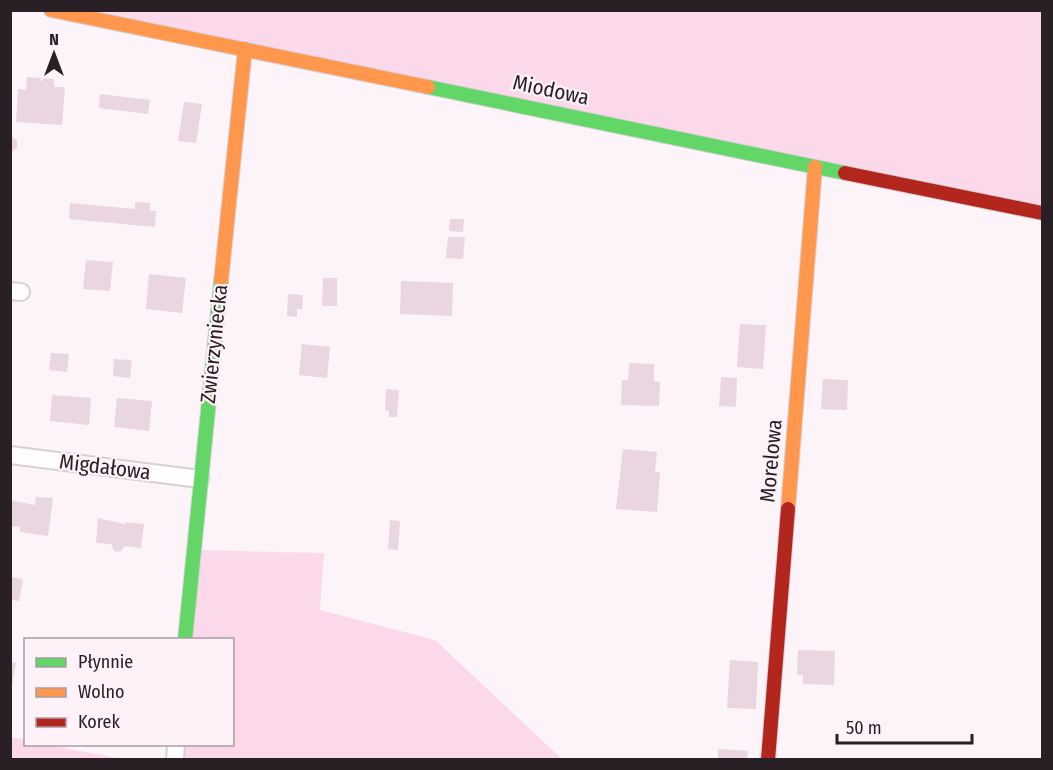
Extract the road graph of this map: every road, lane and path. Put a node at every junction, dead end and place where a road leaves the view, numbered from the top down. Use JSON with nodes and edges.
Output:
{"nodes":[{"id":1,"x":51,"y":10,"type":"edge"},
{"id":2,"x":245,"y":49,"type":"junction"},
{"id":3,"x":815,"y":167,"type":"junction"},
{"id":4,"x":1042,"y":213,"type":"edge"},
{"id":5,"x":10,"y":455,"type":"edge"},
{"id":6,"x":200,"y":479,"type":"junction"},
{"id":7,"x":185,"y":638,"type":"edge"},
{"id":8,"x":768,"y":759,"type":"edge"}],
"edges":[{"from":1,"to":2,"type":"street","name":"Miodowa"},
{"from":2,"to":3,"type":"street","name":"Miodowa"},
{"from":2,"to":6,"type":"street","name":"Zwierzyniecka"},
{"from":3,"to":4,"type":"street","name":"Miodowa"},
{"from":3,"to":8,"type":"street","name":"Morelowa"},
{"from":5,"to":6,"type":"street","name":"Migdałowa"},
{"from":6,"to":7,"type":"street","name":"Zwierzyniecka"}]}
